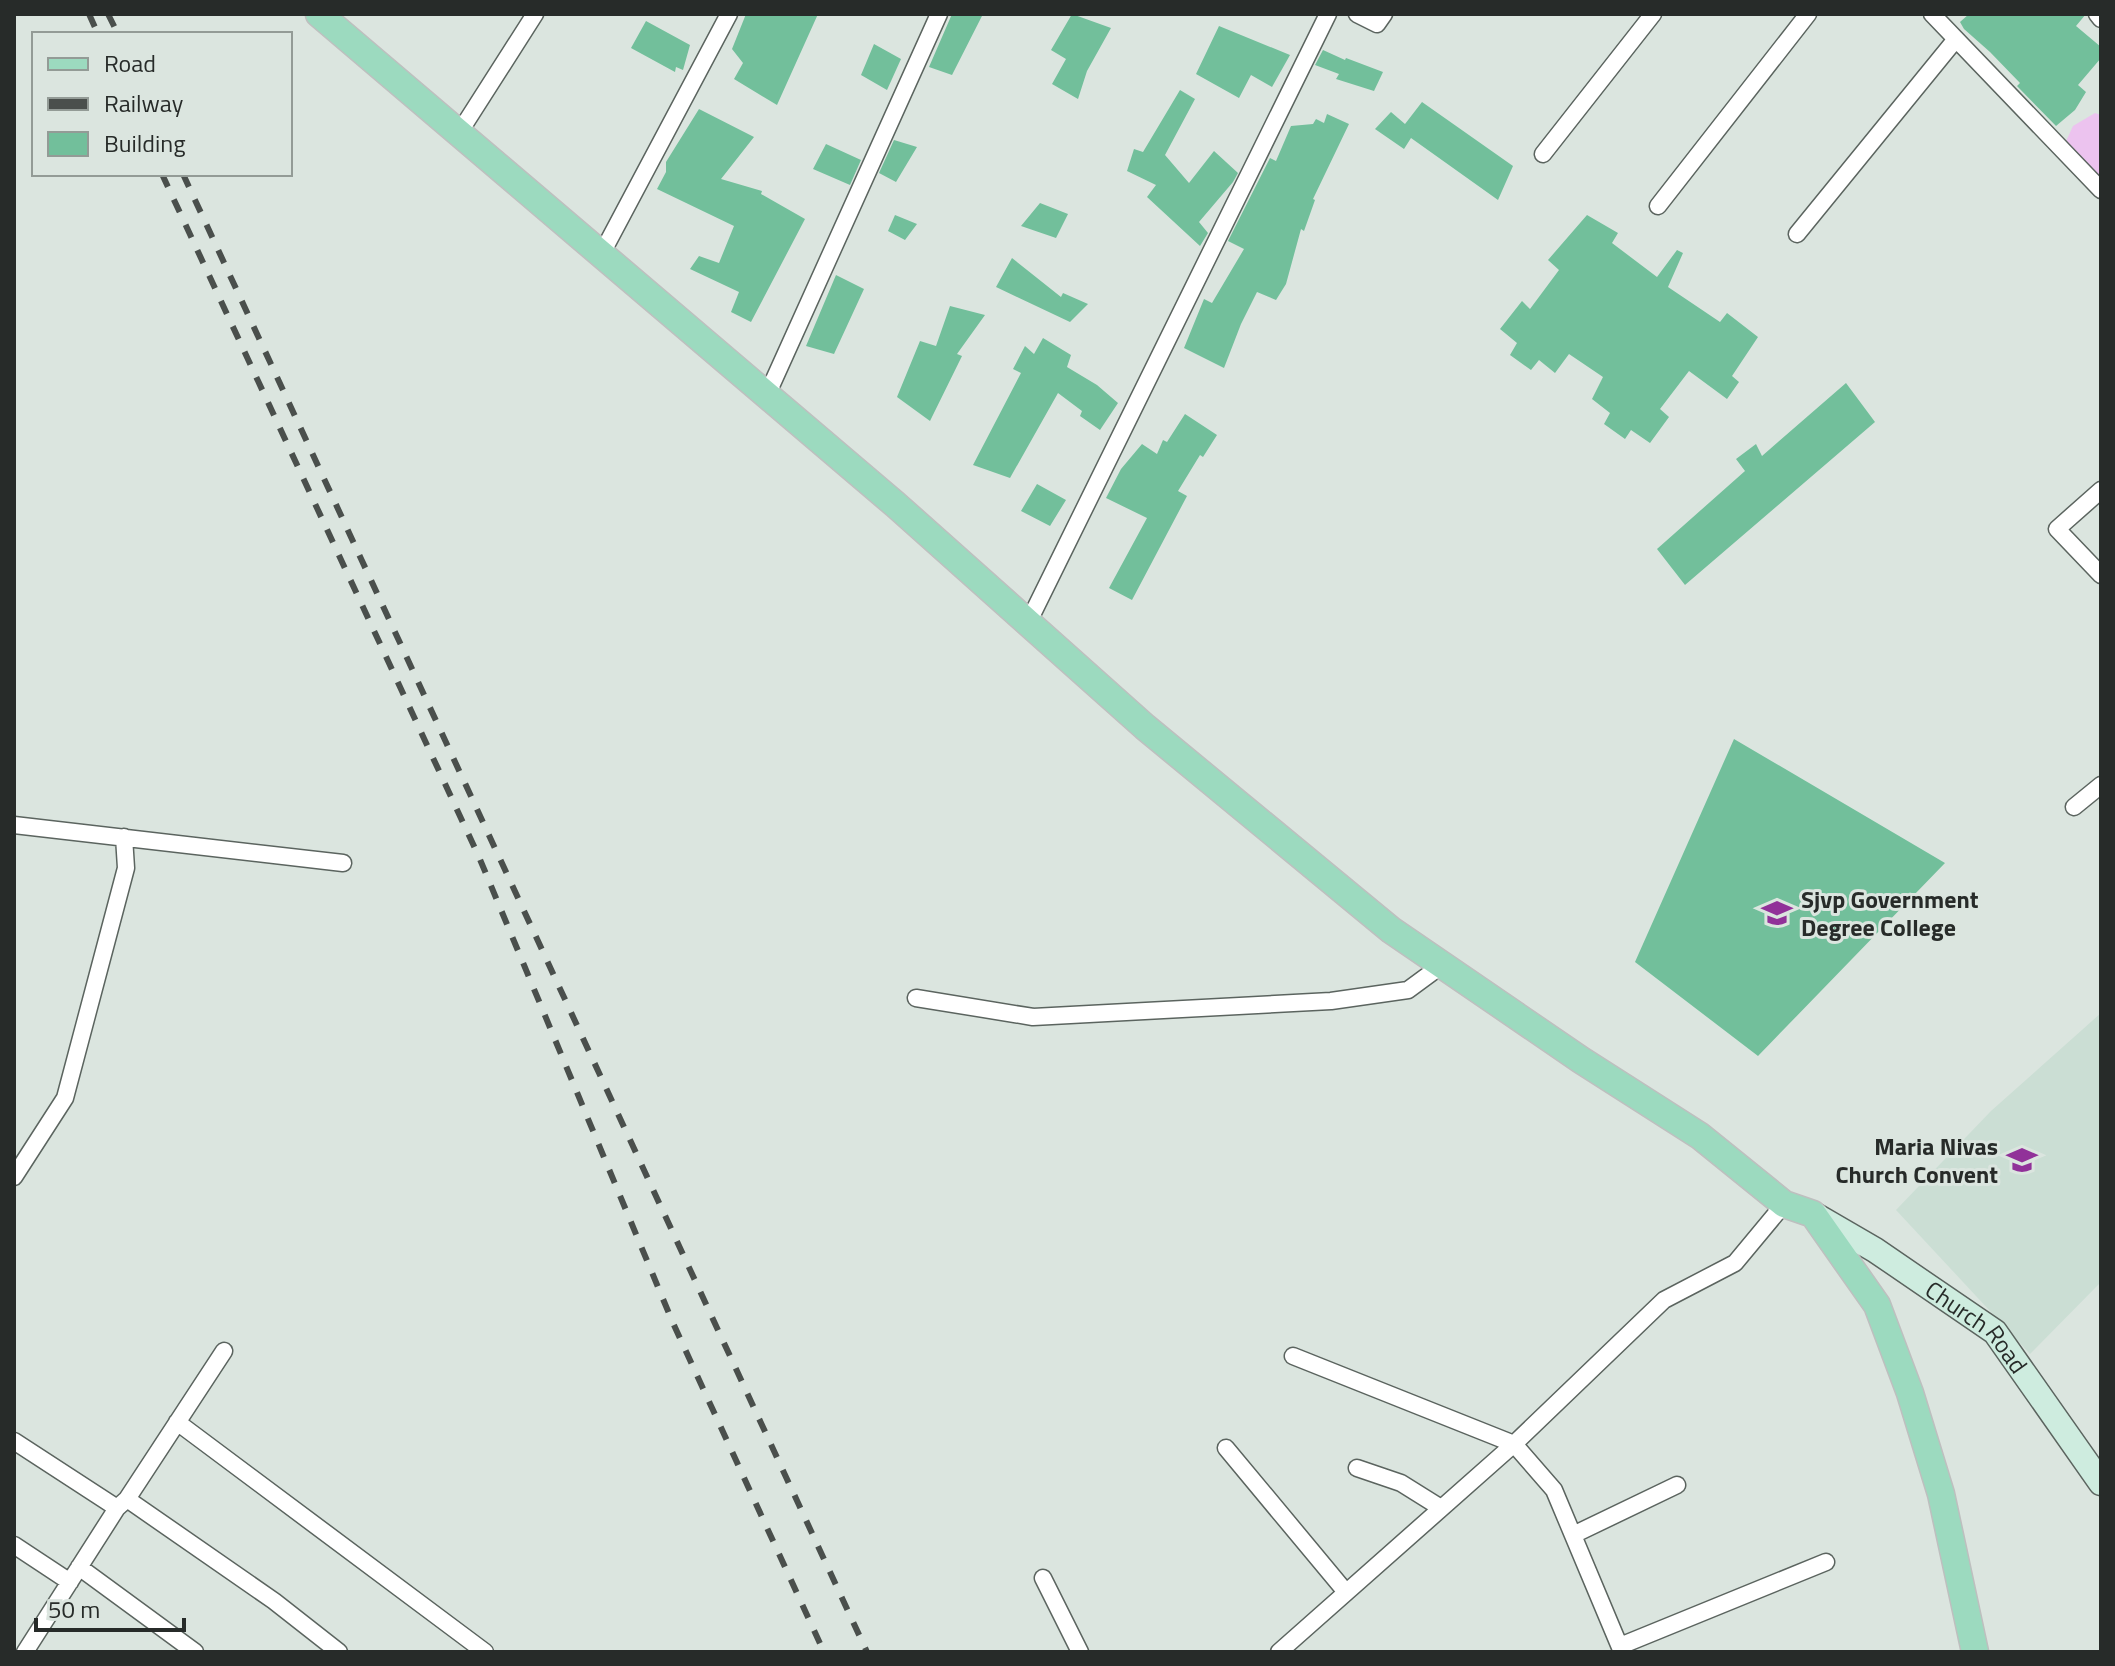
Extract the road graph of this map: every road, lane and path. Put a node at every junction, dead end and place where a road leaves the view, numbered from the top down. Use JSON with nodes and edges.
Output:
{"nodes":[{"id":1,"x":319,"y":14,"type":"edge"},
{"id":2,"x":535,"y":14,"type":"edge"},
{"id":3,"x":729,"y":14,"type":"edge"},
{"id":4,"x":939,"y":14,"type":"edge"},
{"id":5,"x":1328,"y":14,"type":"edge"},
{"id":6,"x":1357,"y":14,"type":"edge"},
{"id":7,"x":1384,"y":14,"type":"edge"},
{"id":8,"x":1653,"y":14,"type":"edge"},
{"id":9,"x":1808,"y":14,"type":"edge"},
{"id":10,"x":1932,"y":14,"type":"edge"},
{"id":11,"x":2097,"y":14,"type":"edge"},
{"id":12,"x":2101,"y":19,"type":"edge"},
{"id":13,"x":1956,"y":39,"type":"junction"},
{"id":14,"x":459,"y":133,"type":"junction"},
{"id":15,"x":1543,"y":154,"type":"dead end"},
{"id":16,"x":2101,"y":190,"type":"edge"},
{"id":17,"x":1658,"y":206,"type":"dead end"},
{"id":18,"x":1797,"y":234,"type":"dead end"},
{"id":19,"x":601,"y":255,"type":"junction"},
{"id":20,"x":767,"y":395,"type":"junction"},
{"id":21,"x":2101,"y":490,"type":"edge"},
{"id":22,"x":2101,"y":575,"type":"edge"},
{"id":23,"x":1028,"y":623,"type":"junction"},
{"id":24,"x":2101,"y":785,"type":"edge"},
{"id":25,"x":2074,"y":807,"type":"dead end"},
{"id":26,"x":14,"y":825,"type":"edge"},
{"id":27,"x":124,"y":837,"type":"junction"},
{"id":28,"x":343,"y":863,"type":"dead end"},
{"id":29,"x":1442,"y":965,"type":"junction"},
{"id":30,"x":916,"y":998,"type":"dead end"},
{"id":31,"x":14,"y":1177,"type":"edge"},
{"id":32,"x":1784,"y":1204,"type":"junction"},
{"id":33,"x":1813,"y":1214,"type":"junction"},
{"id":34,"x":224,"y":1351,"type":"dead end"},
{"id":35,"x":1293,"y":1356,"type":"dead end"},
{"id":36,"x":177,"y":1422,"type":"junction"},
{"id":37,"x":14,"y":1441,"type":"edge"},
{"id":38,"x":1514,"y":1444,"type":"junction"},
{"id":39,"x":1226,"y":1448,"type":"dead end"},
{"id":40,"x":1357,"y":1468,"type":"dead end"},
{"id":41,"x":2101,"y":1483,"type":"edge"},
{"id":42,"x":1677,"y":1485,"type":"dead end"},
{"id":43,"x":122,"y":1503,"type":"junction"},
{"id":44,"x":1441,"y":1508,"type":"junction"},
{"id":45,"x":1573,"y":1535,"type":"junction"},
{"id":46,"x":14,"y":1545,"type":"edge"},
{"id":47,"x":1826,"y":1562,"type":"dead end"},
{"id":48,"x":79,"y":1567,"type":"junction"},
{"id":49,"x":1043,"y":1578,"type":"dead end"},
{"id":50,"x":70,"y":1582,"type":"junction"},
{"id":51,"x":1345,"y":1591,"type":"junction"},
{"id":52,"x":1621,"y":1649,"type":"edge"},
{"id":53,"x":25,"y":1652,"type":"edge"},
{"id":54,"x":195,"y":1652,"type":"edge"},
{"id":55,"x":339,"y":1652,"type":"edge"},
{"id":56,"x":485,"y":1652,"type":"edge"},
{"id":57,"x":1080,"y":1652,"type":"edge"},
{"id":58,"x":1279,"y":1652,"type":"edge"},
{"id":59,"x":1975,"y":1652,"type":"edge"}],
"edges":[{"from":1,"to":14,"type":"main road"},
{"from":2,"to":14,"type":"street"},
{"from":3,"to":19,"type":"street"},
{"from":4,"to":20,"type":"street"},
{"from":5,"to":23,"type":"street"},
{"from":6,"to":7,"type":"street"},
{"from":8,"to":15,"type":"street"},
{"from":9,"to":17,"type":"street"},
{"from":10,"to":13,"type":"street"},
{"from":11,"to":12,"type":"street"},
{"from":13,"to":16,"type":"street"},
{"from":13,"to":18,"type":"street"},
{"from":14,"to":19,"type":"main road"},
{"from":19,"to":20,"type":"main road"},
{"from":20,"to":23,"type":"main road"},
{"from":21,"to":22,"type":"street"},
{"from":23,"to":29,"type":"main road"},
{"from":24,"to":25,"type":"street"},
{"from":26,"to":27,"type":"street"},
{"from":27,"to":28,"type":"street"},
{"from":27,"to":31,"type":"street"},
{"from":29,"to":30,"type":"street"},
{"from":29,"to":32,"type":"main road"},
{"from":32,"to":33,"type":"main road"},
{"from":32,"to":38,"type":"street"},
{"from":33,"to":41,"type":"street","name":"Church Road"},
{"from":33,"to":59,"type":"main road"},
{"from":34,"to":36,"type":"street"},
{"from":35,"to":38,"type":"street"},
{"from":36,"to":43,"type":"street"},
{"from":36,"to":56,"type":"street"},
{"from":37,"to":43,"type":"street"},
{"from":38,"to":44,"type":"street"},
{"from":38,"to":45,"type":"street"},
{"from":39,"to":51,"type":"street"},
{"from":40,"to":44,"type":"street"},
{"from":42,"to":45,"type":"street"},
{"from":43,"to":48,"type":"street"},
{"from":43,"to":55,"type":"street"},
{"from":44,"to":51,"type":"street"},
{"from":45,"to":52,"type":"street"},
{"from":46,"to":50,"type":"street"},
{"from":47,"to":52,"type":"street"},
{"from":48,"to":50,"type":"street"},
{"from":48,"to":54,"type":"street"},
{"from":49,"to":57,"type":"street"},
{"from":50,"to":53,"type":"street"},
{"from":51,"to":58,"type":"street"}]}
